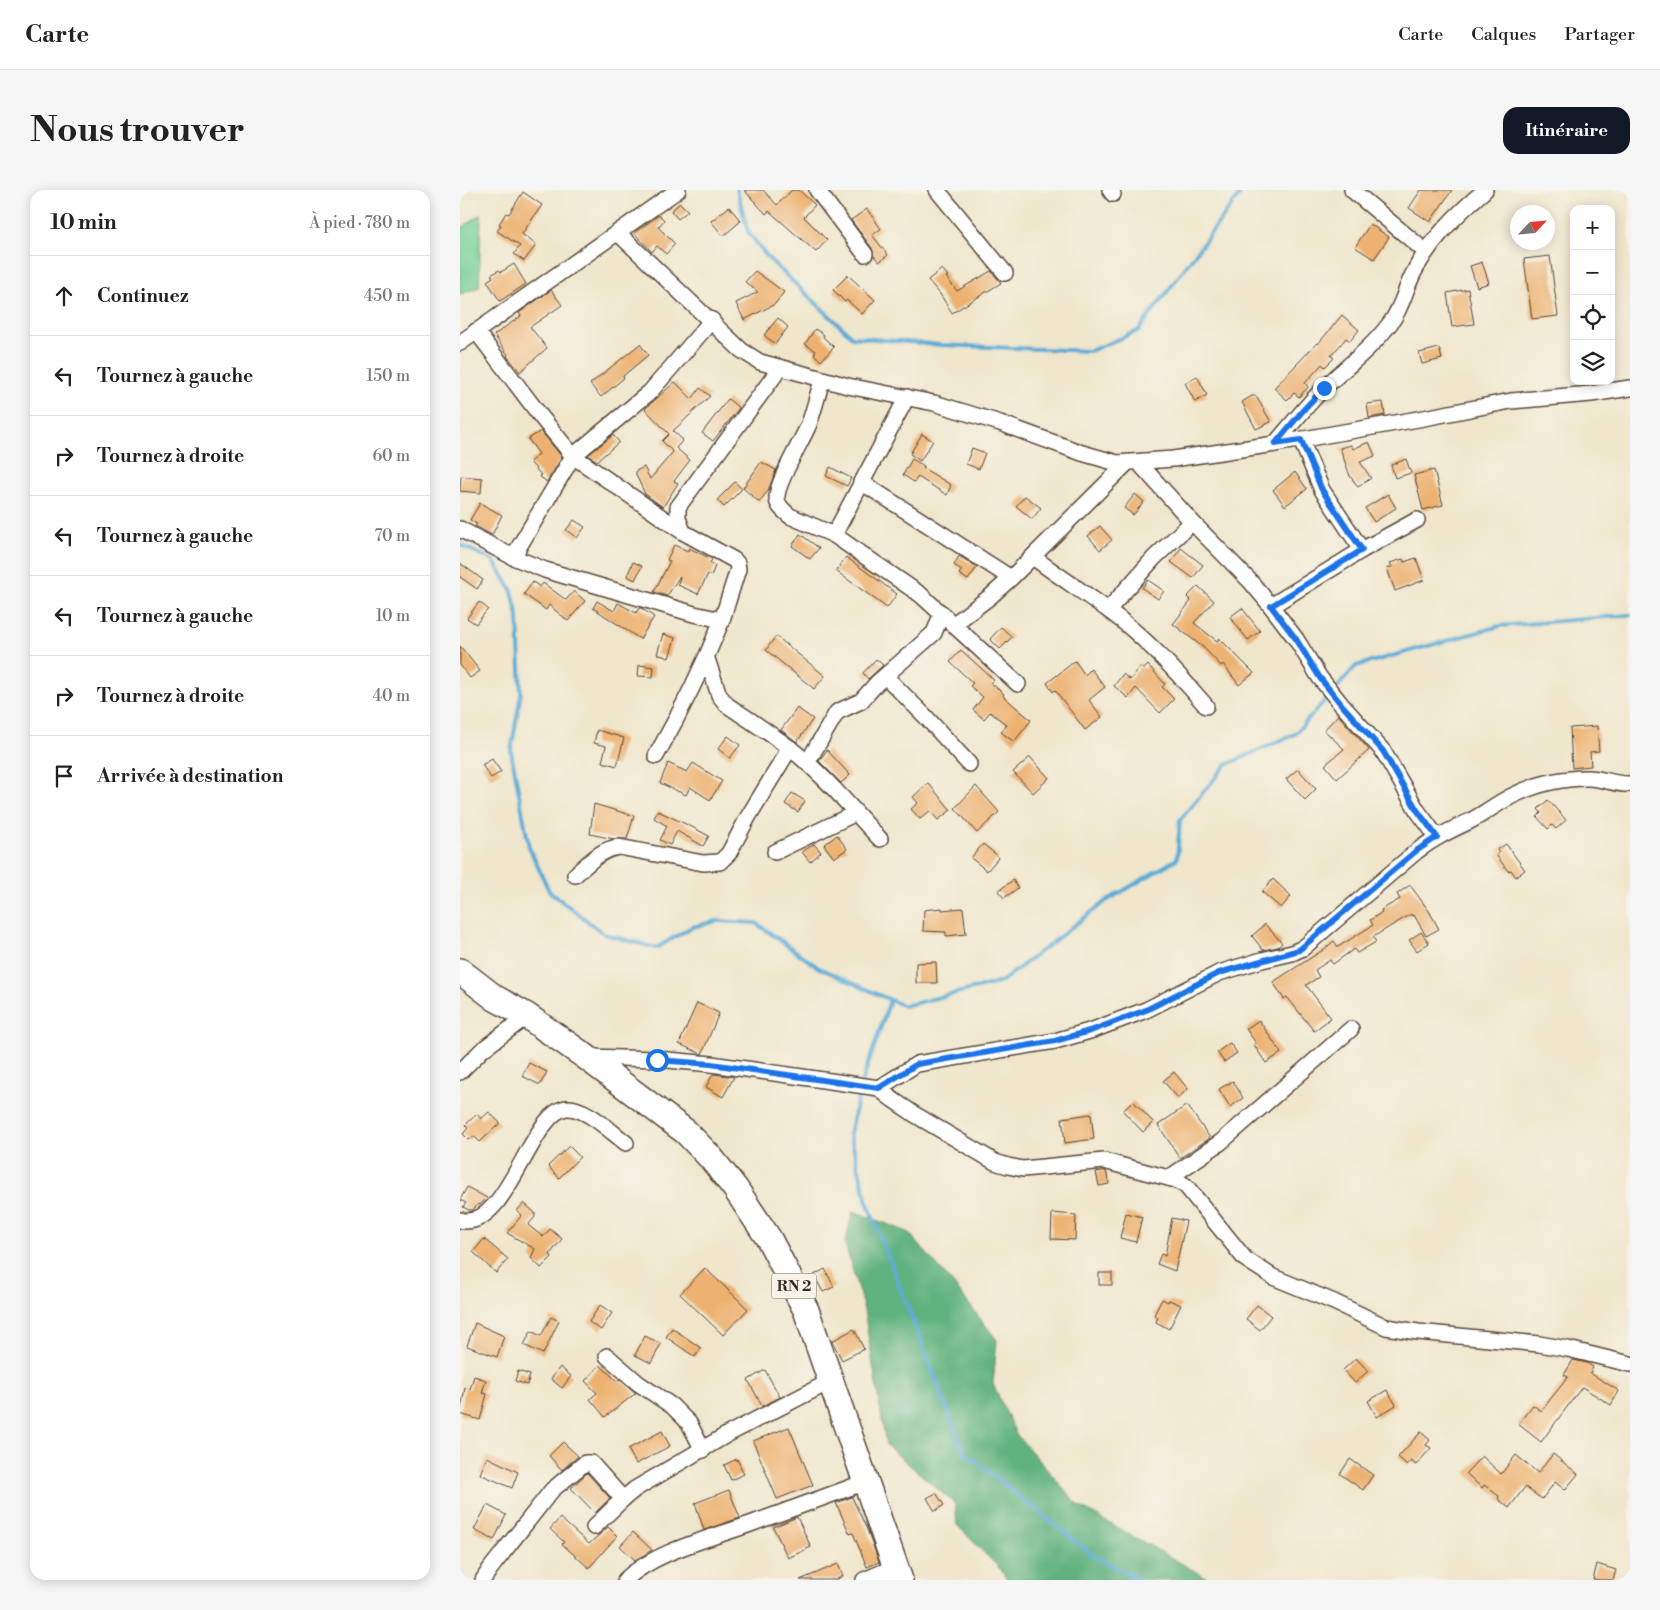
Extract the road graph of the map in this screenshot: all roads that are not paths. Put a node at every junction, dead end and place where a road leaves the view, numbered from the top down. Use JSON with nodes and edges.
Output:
{"nodes":[{"id":1,"x":678,"y":190,"type":"edge"},
{"id":2,"x":817,"y":190,"type":"edge"},
{"id":3,"x":1352,"y":190,"type":"edge"},
{"id":4,"x":1485,"y":190,"type":"edge"},
{"id":5,"x":944,"y":193,"type":"edge"},
{"id":6,"x":618,"y":232,"type":"junction"},
{"id":7,"x":1426,"y":252,"type":"junction"},
{"id":8,"x":865,"y":254,"type":"dead end"},
{"id":9,"x":1006,"y":272,"type":"dead end"},
{"id":10,"x":712,"y":320,"type":"junction"},
{"id":11,"x":476,"y":331,"type":"junction"},
{"id":12,"x":460,"y":343,"type":"edge"},
{"id":13,"x":780,"y":368,"type":"junction"},
{"id":14,"x":822,"y":380,"type":"junction"},
{"id":15,"x":1630,"y":388,"type":"edge"},
{"id":16,"x":907,"y":397,"type":"junction"},
{"id":17,"x":1301,"y":440,"type":"junction"},
{"id":18,"x":1275,"y":444,"type":"junction"},
{"id":19,"x":573,"y":456,"type":"junction"},
{"id":20,"x":1133,"y":463,"type":"junction"},
{"id":21,"x":861,"y":482,"type":"junction"},
{"id":22,"x":1417,"y":520,"type":"dead end"},
{"id":23,"x":1192,"y":522,"type":"junction"},
{"id":24,"x":460,"y":529,"type":"edge"},
{"id":25,"x":683,"y":532,"type":"junction"},
{"id":26,"x":834,"y":535,"type":"junction"},
{"id":27,"x":1362,"y":550,"type":"junction"},
{"id":28,"x":513,"y":557,"type":"junction"},
{"id":29,"x":1033,"y":557,"type":"junction"},
{"id":30,"x":1011,"y":578,"type":"junction"},
{"id":31,"x":1271,"y":606,"type":"junction"},
{"id":32,"x":1108,"y":610,"type":"junction"},
{"id":33,"x":942,"y":613,"type":"junction"},
{"id":34,"x":722,"y":620,"type":"junction"},
{"id":35,"x":954,"y":624,"type":"junction"},
{"id":36,"x":706,"y":659,"type":"junction"},
{"id":37,"x":885,"y":676,"type":"junction"},
{"id":38,"x":1018,"y":684,"type":"dead end"},
{"id":39,"x":1206,"y":706,"type":"dead end"},
{"id":40,"x":790,"y":748,"type":"junction"},
{"id":41,"x":656,"y":756,"type":"dead end"},
{"id":42,"x":807,"y":763,"type":"junction"},
{"id":43,"x":969,"y":764,"type":"dead end"},
{"id":44,"x":1628,"y":789,"type":"edge"},
{"id":45,"x":856,"y":813,"type":"junction"},
{"id":46,"x":1437,"y":837,"type":"junction"},
{"id":47,"x":880,"y":839,"type":"dead end"},
{"id":48,"x":775,"y":852,"type":"dead end"},
{"id":49,"x":575,"y":874,"type":"dead end"},
{"id":50,"x":460,"y":971,"type":"edge"},
{"id":51,"x":527,"y":1016,"type":"junction"},
{"id":52,"x":1351,"y":1029,"type":"dead end"},
{"id":53,"x":586,"y":1057,"type":"junction"},
{"id":54,"x":460,"y":1072,"type":"edge"},
{"id":55,"x":879,"y":1088,"type":"junction"},
{"id":56,"x":626,"y":1143,"type":"dead end"},
{"id":57,"x":1169,"y":1178,"type":"junction"},
{"id":58,"x":460,"y":1220,"type":"edge"},
{"id":59,"x":607,"y":1356,"type":"dead end"},
{"id":60,"x":1630,"y":1364,"type":"edge"},
{"id":61,"x":831,"y":1381,"type":"junction"},
{"id":62,"x":702,"y":1450,"type":"junction"},
{"id":63,"x":865,"y":1482,"type":"junction"},
{"id":64,"x":623,"y":1499,"type":"junction"},
{"id":65,"x":594,"y":1527,"type":"dead end"},
{"id":66,"x":897,"y":1574,"type":"edge"},
{"id":67,"x":483,"y":1580,"type":"edge"},
{"id":68,"x":626,"y":1580,"type":"edge"},
{"id":69,"x":864,"y":1580,"type":"edge"}],
"edges":[{"from":1,"to":6,"type":"street"},
{"from":2,"to":8,"type":"street"},
{"from":3,"to":7,"type":"street"},
{"from":4,"to":7,"type":"street"},
{"from":5,"to":9,"type":"street"},
{"from":6,"to":10,"type":"street"},
{"from":6,"to":11,"type":"street"},
{"from":7,"to":18,"type":"street"},
{"from":10,"to":13,"type":"street"},
{"from":10,"to":19,"type":"street"},
{"from":11,"to":12,"type":"street"},
{"from":11,"to":19,"type":"street"},
{"from":13,"to":14,"type":"street"},
{"from":13,"to":25,"type":"street"},
{"from":14,"to":16,"type":"street"},
{"from":14,"to":26,"type":"street"},
{"from":15,"to":17,"type":"street"},
{"from":16,"to":20,"type":"street"},
{"from":16,"to":21,"type":"street"},
{"from":17,"to":18,"type":"street"},
{"from":17,"to":27,"type":"street"},
{"from":18,"to":20,"type":"street"},
{"from":19,"to":25,"type":"street"},
{"from":19,"to":28,"type":"street"},
{"from":20,"to":23,"type":"street"},
{"from":20,"to":29,"type":"street"},
{"from":21,"to":26,"type":"street"},
{"from":21,"to":30,"type":"street"},
{"from":22,"to":27,"type":"street"},
{"from":23,"to":31,"type":"street"},
{"from":23,"to":32,"type":"street"},
{"from":24,"to":28,"type":"street"},
{"from":25,"to":34,"type":"street"},
{"from":26,"to":33,"type":"street"},
{"from":27,"to":31,"type":"street"},
{"from":28,"to":34,"type":"street"},
{"from":29,"to":30,"type":"street"},
{"from":29,"to":32,"type":"street"},
{"from":30,"to":35,"type":"street"},
{"from":31,"to":46,"type":"street"},
{"from":32,"to":39,"type":"street"},
{"from":33,"to":35,"type":"street"},
{"from":33,"to":37,"type":"street"},
{"from":34,"to":36,"type":"street"},
{"from":35,"to":38,"type":"street"},
{"from":36,"to":40,"type":"street"},
{"from":36,"to":41,"type":"street"},
{"from":37,"to":42,"type":"street"},
{"from":37,"to":43,"type":"street"},
{"from":40,"to":42,"type":"street"},
{"from":40,"to":49,"type":"street"},
{"from":42,"to":45,"type":"street"},
{"from":44,"to":46,"type":"street"},
{"from":45,"to":47,"type":"street"},
{"from":45,"to":48,"type":"street"},
{"from":46,"to":55,"type":"street"},
{"from":50,"to":51,"type":"highway","number":"RN 2"},
{"from":51,"to":53,"type":"highway","number":"RN 2"},
{"from":51,"to":54,"type":"street"},
{"from":52,"to":57,"type":"street"},
{"from":53,"to":55,"type":"street"},
{"from":53,"to":61,"type":"highway","number":"RN 2"},
{"from":55,"to":57,"type":"street"},
{"from":56,"to":58,"type":"street"},
{"from":57,"to":60,"type":"street"},
{"from":59,"to":62,"type":"street"},
{"from":61,"to":62,"type":"street"},
{"from":61,"to":63,"type":"highway","number":"RN 2"},
{"from":62,"to":64,"type":"street"},
{"from":63,"to":66,"type":"highway","number":"RN 2"},
{"from":63,"to":68,"type":"street"},
{"from":64,"to":65,"type":"street"},
{"from":64,"to":67,"type":"street"},
{"from":66,"to":69,"type":"street"}]}
